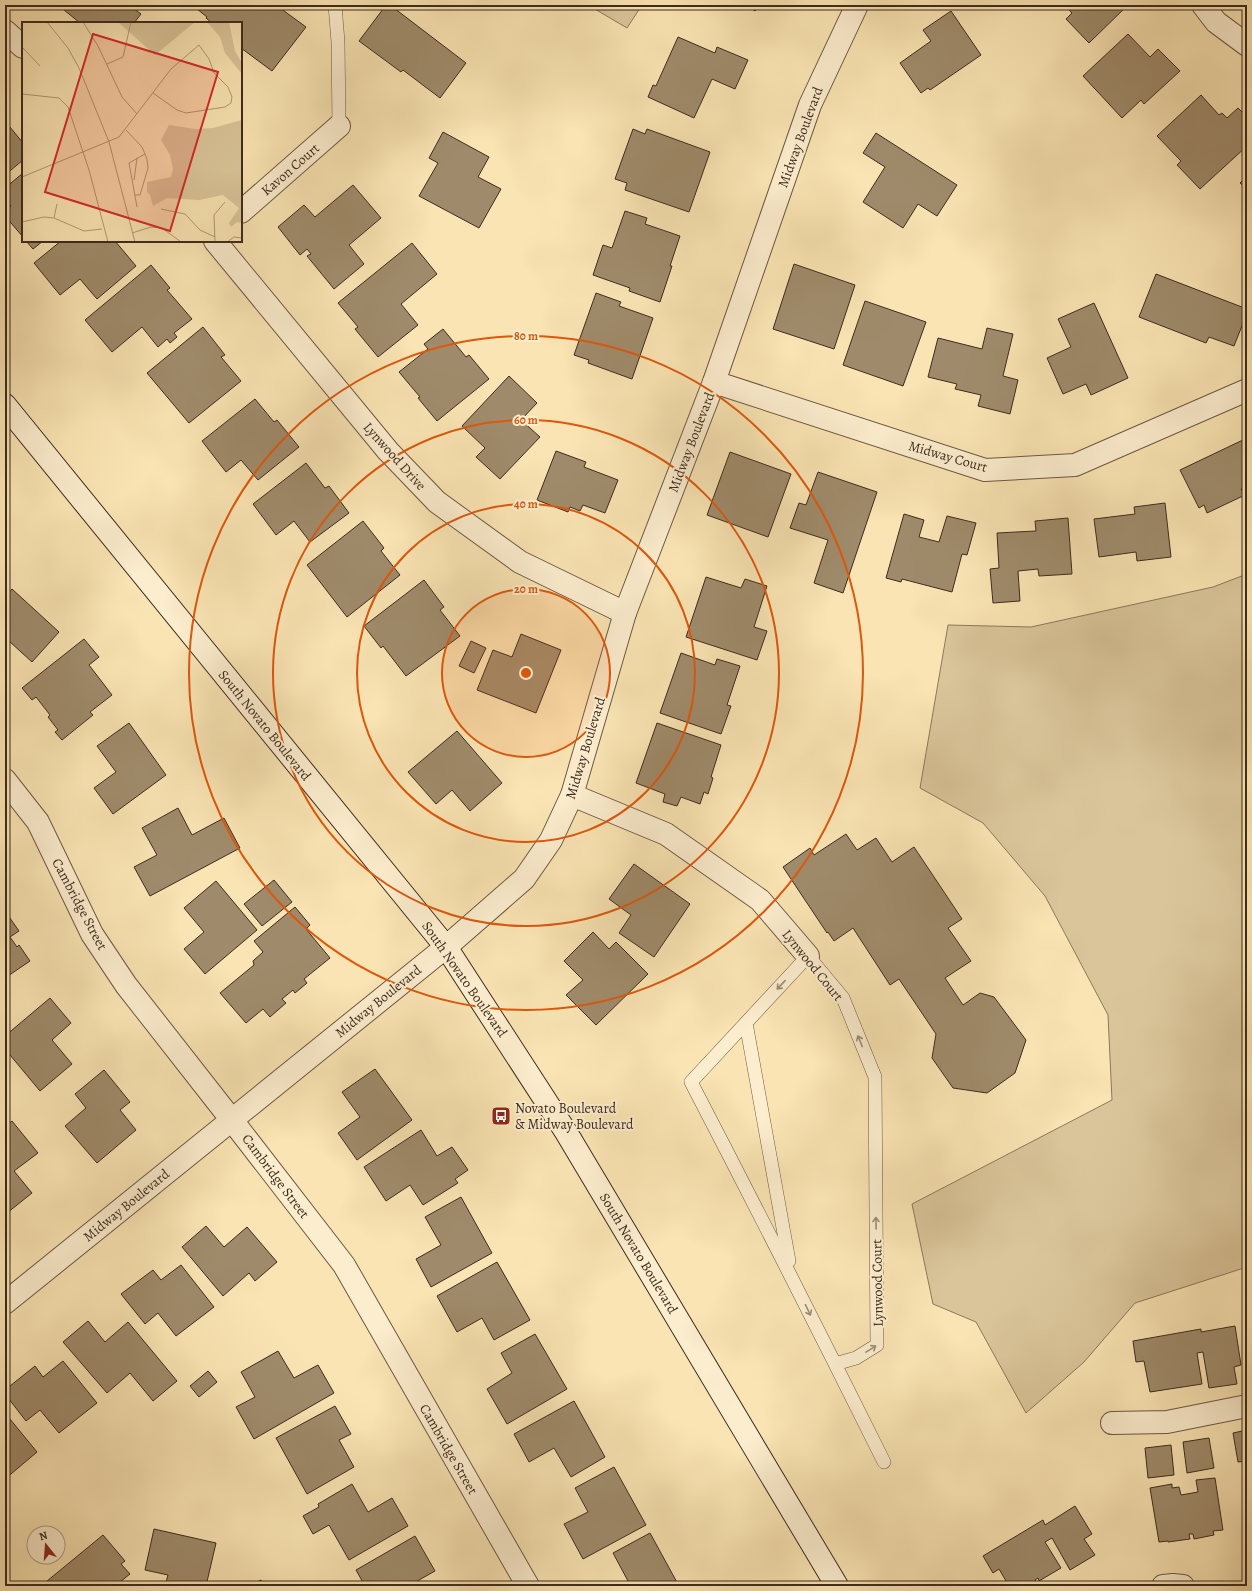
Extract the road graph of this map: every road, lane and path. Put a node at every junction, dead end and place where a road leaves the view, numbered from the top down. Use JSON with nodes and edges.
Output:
{"nodes":[{"id":1,"x":335,"y":5,"type":"edge"},
{"id":2,"x":857,"y":5,"type":"edge"},
{"id":3,"x":1203,"y":5,"type":"edge"},
{"id":4,"x":5,"y":31,"type":"edge"},
{"id":5,"x":1247,"y":45,"type":"edge"},
{"id":6,"x":22,"y":46,"type":"edge"},
{"id":7,"x":340,"y":126,"type":"joint"},
{"id":8,"x":242,"y":211,"type":"edge"},
{"id":9,"x":216,"y":242,"type":"edge"},
{"id":10,"x":714,"y":382,"type":"junction"},
{"id":11,"x":1247,"y":390,"type":"edge"},
{"id":12,"x":5,"y":405,"type":"edge"},
{"id":13,"x":625,"y":613,"type":"junction"},
{"id":14,"x":5,"y":780,"type":"edge"},
{"id":15,"x":572,"y":795,"type":"junction"},
{"id":16,"x":446,"y":947,"type":"junction"},
{"id":17,"x":808,"y":956,"type":"junction"},
{"id":18,"x":746,"y":1022,"type":"junction"},
{"id":19,"x":231,"y":1119,"type":"junction"},
{"id":20,"x":791,"y":1275,"type":"junction"},
{"id":21,"x":5,"y":1303,"type":"edge"},
{"id":22,"x":835,"y":1364,"type":"junction"},
{"id":23,"x":1247,"y":1406,"type":"edge"},
{"id":24,"x":1112,"y":1422,"type":"dead end"},
{"id":25,"x":884,"y":1462,"type":"dead end"},
{"id":26,"x":528,"y":1586,"type":"edge"},
{"id":27,"x":837,"y":1586,"type":"edge"},
{"id":28,"x":1163,"y":1586,"type":"edge"},
{"id":29,"x":1183,"y":1586,"type":"edge"}],
"edges":[{"from":1,"to":7,"type":"lane"},
{"from":2,"to":10,"type":"street","name":"Midway Boulevard"},
{"from":3,"to":5,"type":"street"},
{"from":4,"to":6,"type":"street"},
{"from":7,"to":8,"type":"street","name":"Kavon Court"},
{"from":9,"to":13,"type":"street","name":"Lynwood Drive"},
{"from":10,"to":11,"type":"street","name":"Midway Court"},
{"from":10,"to":13,"type":"street","name":"Midway Boulevard"},
{"from":12,"to":16,"type":"street","name":"South Novato Boulevard"},
{"from":13,"to":15,"type":"street","name":"Midway Boulevard"},
{"from":14,"to":19,"type":"street","name":"Cambridge Street"},
{"from":15,"to":16,"type":"street","name":"Midway Boulevard"},
{"from":15,"to":17,"type":"street","name":"Lynwood Court"},
{"from":16,"to":19,"type":"street","name":"Midway Boulevard"},
{"from":16,"to":27,"type":"street","name":"South Novato Boulevard"},
{"from":17,"to":18,"type":"lane","one_way":true},
{"from":22,"to":17,"type":"lane","name":"Lynwood Court","one_way":true},
{"from":18,"to":20,"type":"lane"},
{"from":18,"to":20,"type":"lane"},
{"from":19,"to":21,"type":"street","name":"Midway Boulevard"},
{"from":19,"to":26,"type":"street","name":"Cambridge Street"},
{"from":20,"to":22,"type":"lane","one_way":true},
{"from":22,"to":25,"type":"lane"},
{"from":23,"to":24,"type":"street"},
{"from":28,"to":29,"type":"street"}]}
